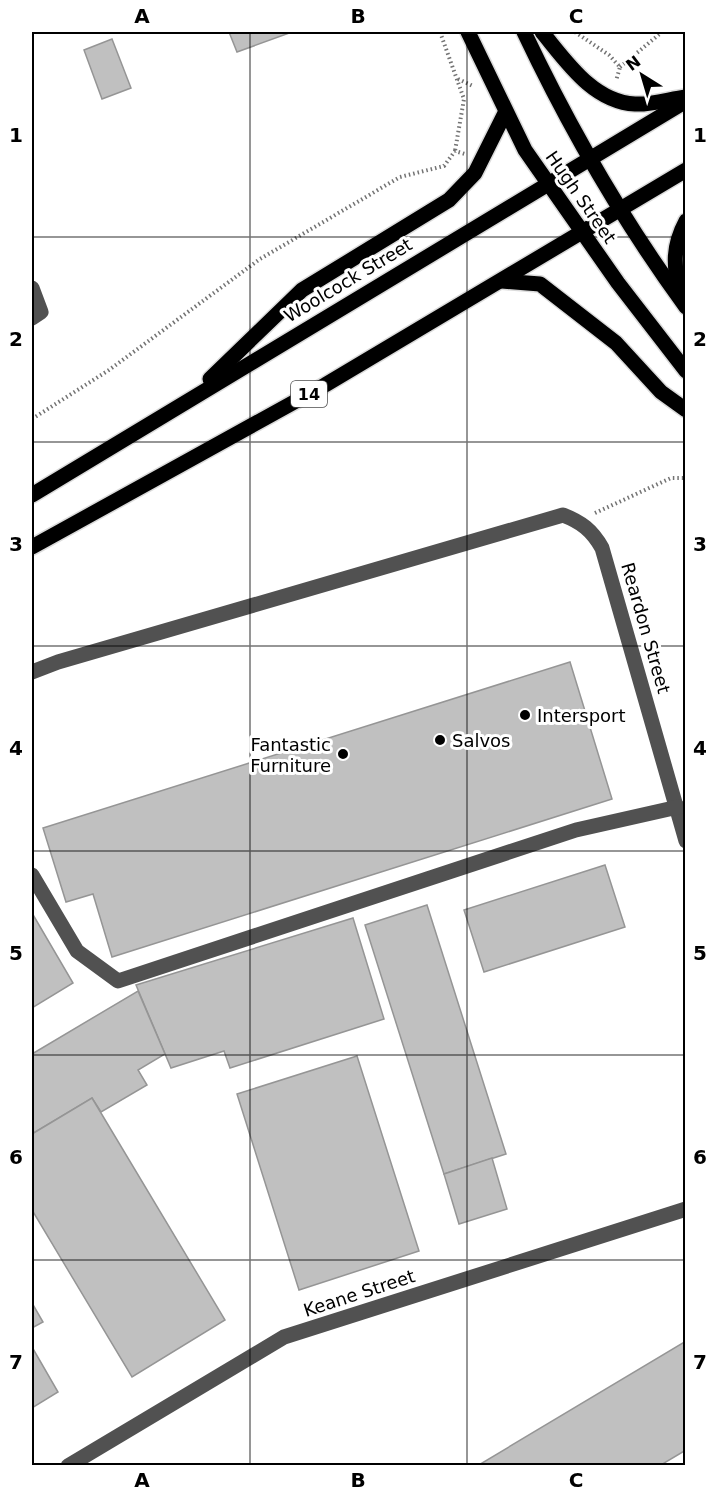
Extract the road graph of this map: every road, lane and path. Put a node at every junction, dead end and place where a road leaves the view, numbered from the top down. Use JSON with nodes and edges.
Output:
{"nodes":[{"id":1,"x":440,"y":32,"type":"edge"},
{"id":2,"x":468,"y":32,"type":"edge"},
{"id":3,"x":524,"y":32,"type":"edge"},
{"id":4,"x":542,"y":32,"type":"edge"},
{"id":5,"x":575,"y":32,"type":"edge"},
{"id":6,"x":662,"y":32,"type":"edge"},
{"id":7,"x":620,"y":67,"type":"junction"},
{"id":8,"x":615,"y":88,"type":"dead end"},
{"id":9,"x":686,"y":99,"type":"edge"},
{"id":10,"x":505,"y":113,"type":"junction"},
{"id":11,"x":455,"y":151,"type":"junction"},
{"id":12,"x":472,"y":156,"type":"dead end"},
{"id":13,"x":591,"y":156,"type":"junction"},
{"id":14,"x":686,"y":170,"type":"edge"},
{"id":15,"x":547,"y":183,"type":"junction"},
{"id":16,"x":621,"y":209,"type":"junction"},
{"id":17,"x":686,"y":221,"type":"edge"},
{"id":18,"x":582,"y":233,"type":"junction"},
{"id":19,"x":502,"y":281,"type":"junction"},
{"id":20,"x":32,"y":288,"type":"edge"},
{"id":21,"x":683,"y":303,"type":"edge"},
{"id":22,"x":32,"y":318,"type":"edge"},
{"id":23,"x":686,"y":371,"type":"edge"},
{"id":24,"x":190,"y":398,"type":"junction"},
{"id":25,"x":686,"y":410,"type":"edge"},
{"id":26,"x":32,"y":419,"type":"edge"},
{"id":27,"x":686,"y":478,"type":"edge"},
{"id":28,"x":32,"y":495,"type":"edge"},
{"id":29,"x":578,"y":520,"type":"junction"},
{"id":30,"x":32,"y":547,"type":"edge"},
{"id":31,"x":32,"y":672,"type":"edge"},
{"id":32,"x":678,"y":807,"type":"junction"},
{"id":33,"x":686,"y":841,"type":"edge"},
{"id":34,"x":32,"y":875,"type":"edge"},
{"id":35,"x":686,"y":1209,"type":"edge"},
{"id":36,"x":68,"y":1466,"type":"edge"}],
"edges":[{"from":1,"to":11,"type":"path"},
{"from":2,"to":10,"type":"main road","name":"Hugh Street"},
{"from":3,"to":13,"type":"main road","name":"Hugh Street"},
{"from":4,"to":9,"type":"main road"},
{"from":5,"to":7,"type":"path"},
{"from":6,"to":7,"type":"path"},
{"from":7,"to":8,"type":"path"},
{"from":9,"to":13,"type":"main road","name":"Woolcock Street"},
{"from":10,"to":15,"type":"main road","name":"Hugh Street"},
{"from":10,"to":24,"type":"main road"},
{"from":11,"to":12,"type":"path"},
{"from":11,"to":26,"type":"path"},
{"from":13,"to":15,"type":"main road","name":"Woolcock Street"},
{"from":13,"to":16,"type":"main road","name":"Hugh Street"},
{"from":14,"to":16,"type":"main road","number":"14"},
{"from":15,"to":18,"type":"main road","name":"Hugh Street"},
{"from":15,"to":24,"type":"main road","name":"Woolcock Street"},
{"from":16,"to":18,"type":"main road","number":"14"},
{"from":16,"to":21,"type":"main road","name":"Hugh Street"},
{"from":17,"to":21,"type":"main road"},
{"from":18,"to":19,"type":"main road","number":"14"},
{"from":18,"to":23,"type":"main road","name":"Hugh Street"},
{"from":19,"to":25,"type":"main road"},
{"from":19,"to":30,"type":"main road","number":"14"},
{"from":20,"to":22,"type":"street"},
{"from":24,"to":28,"type":"main road","name":"Woolcock Street"},
{"from":27,"to":29,"type":"path"},
{"from":29,"to":31,"type":"street","name":"Reardon Street"},
{"from":29,"to":32,"type":"street","name":"Reardon Street"},
{"from":32,"to":33,"type":"street","name":"Reardon Street"},
{"from":32,"to":34,"type":"street"},
{"from":35,"to":36,"type":"street","name":"Keane Street"}]}
